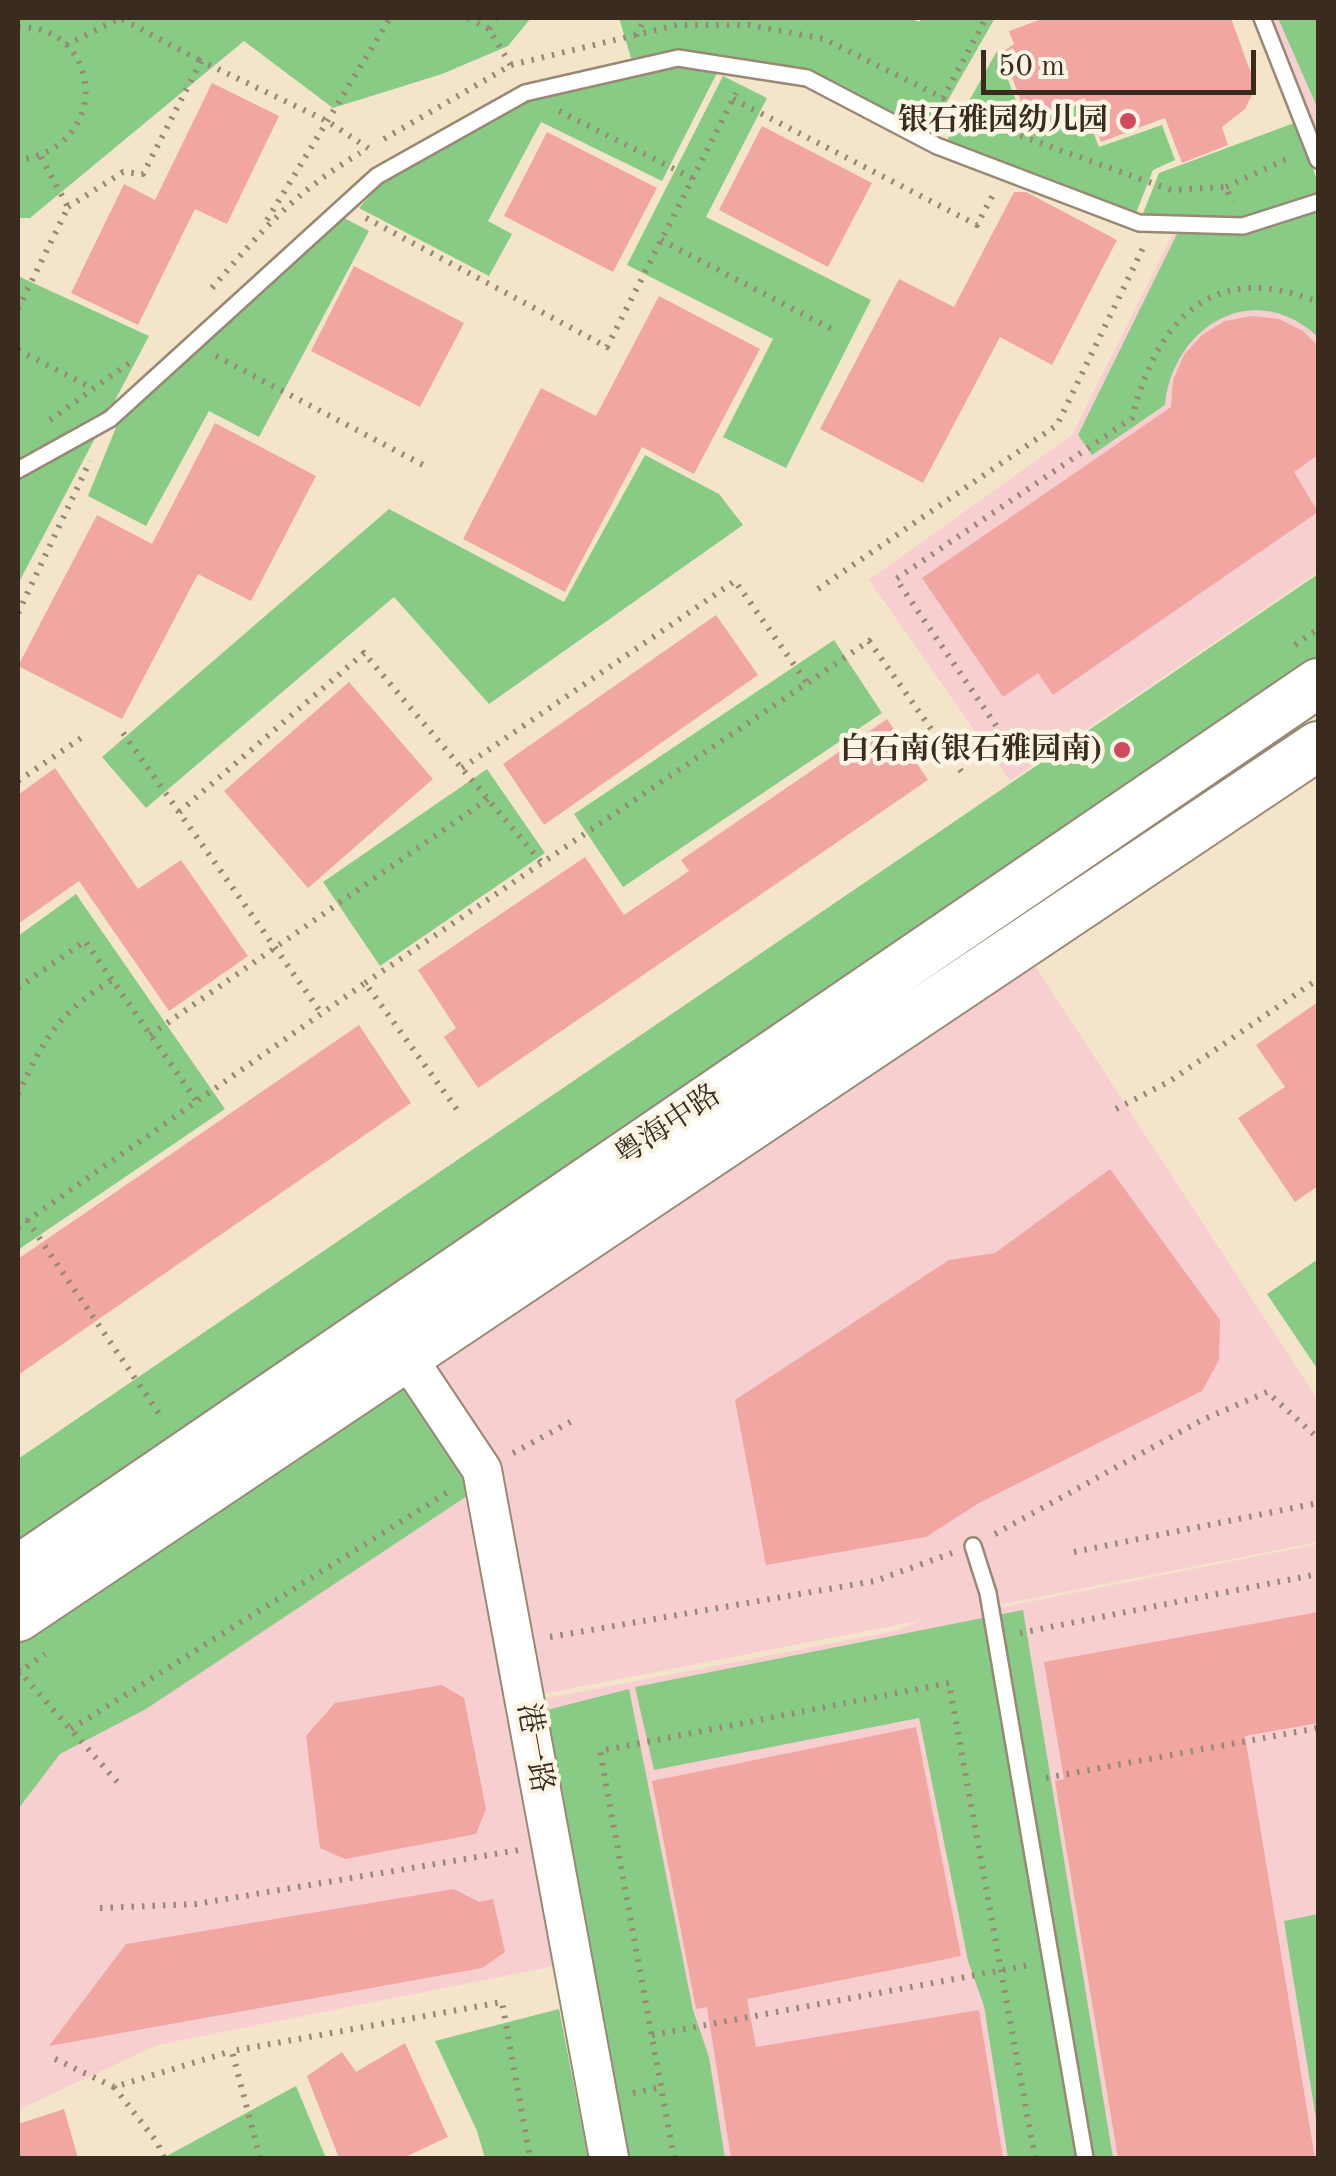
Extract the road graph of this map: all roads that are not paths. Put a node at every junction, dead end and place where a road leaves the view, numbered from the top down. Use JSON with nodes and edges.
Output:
{"nodes":[{"id":1,"x":1262,"y":18,"type":"edge"},
{"id":2,"x":1318,"y":160,"type":"edge"},
{"id":3,"x":1318,"y":202,"type":"edge"},
{"id":4,"x":18,"y":470,"type":"edge"},
{"id":5,"x":1318,"y":683,"type":"edge"},
{"id":6,"x":1318,"y":746,"type":"edge"},
{"id":7,"x":408,"y":1359,"type":"junction"},
{"id":8,"x":973,"y":1546,"type":"road end"},
{"id":9,"x":18,"y":1570,"type":"edge"},
{"id":10,"x":18,"y":1616,"type":"edge"},
{"id":11,"x":608,"y":2158,"type":"edge"},
{"id":12,"x":1085,"y":2158,"type":"edge"}],
"edges":[{"from":1,"to":2,"type":"lane"},
{"from":3,"to":4,"type":"lane"},
{"from":5,"to":9,"type":"highway","name":"粤海中路"},
{"from":6,"to":7,"type":"highway","name":"粤海中路"},
{"from":7,"to":10,"type":"highway","name":"粤海中路"},
{"from":7,"to":11,"type":"street","name":"港一路"},
{"from":8,"to":12,"type":"lane"}]}
